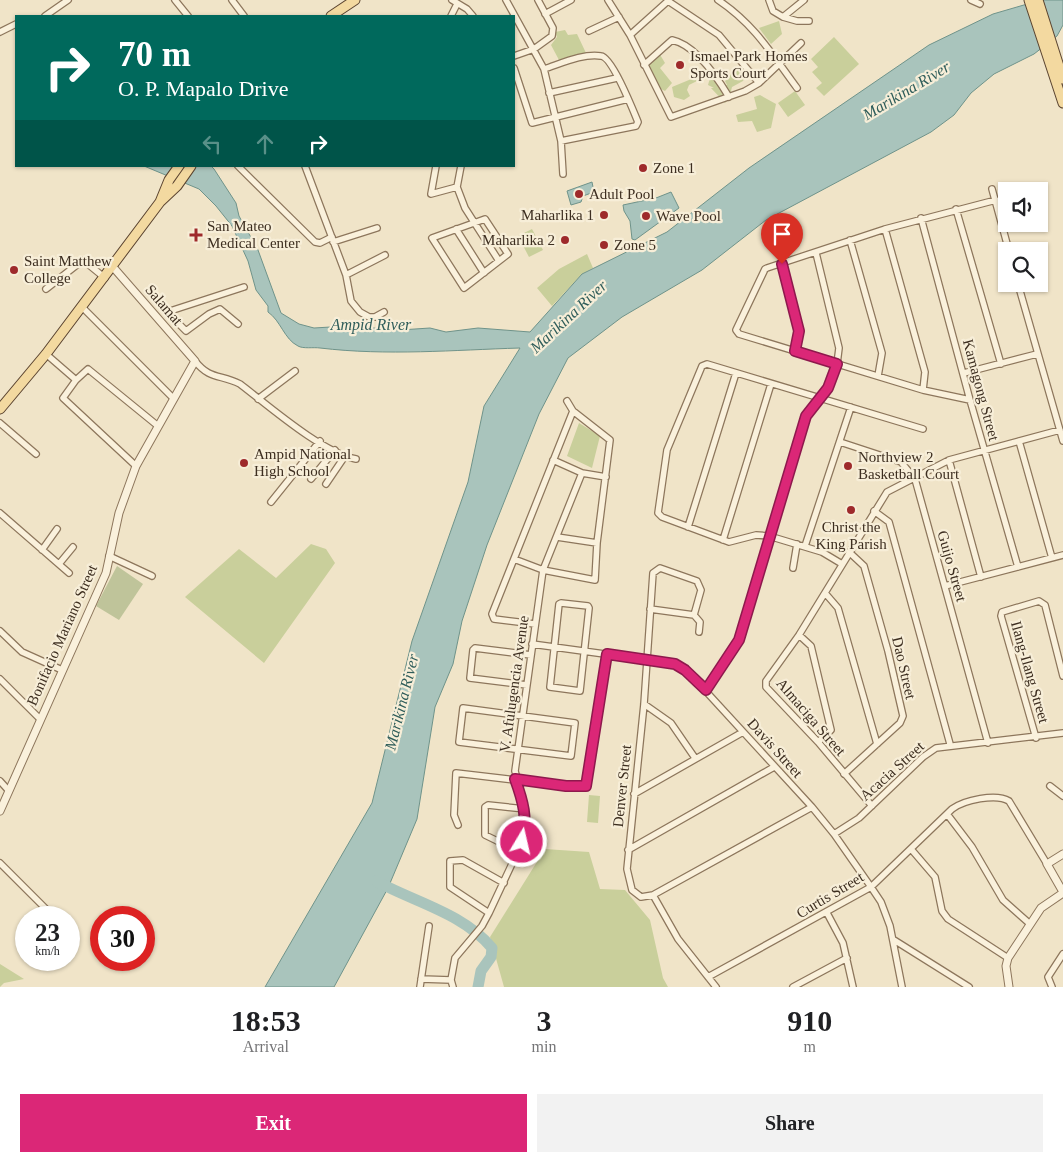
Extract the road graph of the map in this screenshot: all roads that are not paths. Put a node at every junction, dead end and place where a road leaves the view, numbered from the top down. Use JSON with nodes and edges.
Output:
{"nodes":[{"id":1,"x":68,"y":0,"type":"edge"},
{"id":2,"x":175,"y":0,"type":"edge"},
{"id":3,"x":232,"y":0,"type":"edge"},
{"id":4,"x":355,"y":0,"type":"edge"},
{"id":5,"x":506,"y":0,"type":"edge"},
{"id":6,"x":538,"y":0,"type":"edge"},
{"id":7,"x":571,"y":0,"type":"edge"},
{"id":8,"x":608,"y":0,"type":"edge"},
{"id":9,"x":668,"y":0,"type":"edge"},
{"id":10,"x":718,"y":0,"type":"edge"},
{"id":11,"x":769,"y":0,"type":"edge"},
{"id":12,"x":804,"y":0,"type":"edge"},
{"id":13,"x":971,"y":0,"type":"edge"},
{"id":14,"x":1029,"y":0,"type":"edge"},
{"id":15,"x":1038,"y":0,"type":"edge"},
{"id":16,"x":454,"y":2,"type":"edge"},
{"id":17,"x":980,"y":4,"type":"dead end"},
{"id":18,"x":545,"y":14,"type":"junction"},
{"id":19,"x":46,"y":15,"type":"edge"},
{"id":20,"x":187,"y":15,"type":"edge"},
{"id":21,"x":243,"y":15,"type":"edge"},
{"id":22,"x":332,"y":15,"type":"edge"},
{"id":23,"x":451,"y":15,"type":"edge"},
{"id":24,"x":472,"y":15,"type":"edge"},
{"id":25,"x":515,"y":15,"type":"edge"},
{"id":26,"x":515,"y":16,"type":"edge"},
{"id":27,"x":619,"y":17,"type":"junction"},
{"id":28,"x":783,"y":17,"type":"junction"},
{"id":29,"x":809,"y":21,"type":"dead end"},
{"id":30,"x":15,"y":24,"type":"edge"},
{"id":31,"x":589,"y":31,"type":"dead end"},
{"id":32,"x":0,"y":32,"type":"edge"},
{"id":33,"x":630,"y":35,"type":"junction"},
{"id":34,"x":801,"y":43,"type":"dead end"},
{"id":35,"x":534,"y":49,"type":"junction"},
{"id":36,"x":515,"y":56,"type":"edge"},
{"id":37,"x":778,"y":63,"type":"junction"},
{"id":38,"x":644,"y":65,"type":"junction"},
{"id":39,"x":544,"y":69,"type":"junction"},
{"id":40,"x":515,"y":71,"type":"edge"},
{"id":41,"x":618,"y":78,"type":"junction"},
{"id":42,"x":1063,"y":79,"type":"edge"},
{"id":43,"x":760,"y":83,"type":"junction"},
{"id":44,"x":797,"y":88,"type":"dead end"},
{"id":45,"x":549,"y":92,"type":"junction"},
{"id":46,"x":729,"y":97,"type":"junction"},
{"id":47,"x":628,"y":99,"type":"junction"},
{"id":48,"x":1063,"y":103,"type":"edge"},
{"id":49,"x":554,"y":118,"type":"junction"},
{"id":50,"x":561,"y":141,"type":"junction"},
{"id":51,"x":178,"y":167,"type":"edge"},
{"id":52,"x":190,"y":167,"type":"edge"},
{"id":53,"x":239,"y":167,"type":"edge"},
{"id":54,"x":305,"y":167,"type":"edge"},
{"id":55,"x":436,"y":167,"type":"edge"},
{"id":56,"x":461,"y":167,"type":"edge"},
{"id":57,"x":563,"y":174,"type":"dead end"},
{"id":58,"x":458,"y":187,"type":"junction"},
{"id":59,"x":992,"y":189,"type":"dead end"},
{"id":60,"x":996,"y":200,"type":"junction"},
{"id":61,"x":160,"y":202,"type":"junction"},
{"id":62,"x":956,"y":209,"type":"junction"},
{"id":63,"x":921,"y":218,"type":"junction"},
{"id":64,"x":474,"y":223,"type":"junction"},
{"id":65,"x":377,"y":228,"type":"dead end"},
{"id":66,"x":456,"y":229,"type":"junction"},
{"id":67,"x":885,"y":229,"type":"junction"},
{"id":68,"x":333,"y":239,"type":"junction"},
{"id":69,"x":850,"y":240,"type":"junction"},
{"id":70,"x":1008,"y":242,"type":"edge"},
{"id":71,"x":816,"y":253,"type":"junction"},
{"id":72,"x":386,"y":255,"type":"dead end"},
{"id":73,"x":499,"y":261,"type":"junction"},
{"id":74,"x":782,"y":264,"type":"junction"},
{"id":75,"x":113,"y":267,"type":"junction"},
{"id":76,"x":484,"y":272,"type":"junction"},
{"id":77,"x":346,"y":275,"type":"junction"},
{"id":78,"x":104,"y":278,"type":"junction"},
{"id":79,"x":244,"y":287,"type":"dead end"},
{"id":80,"x":46,"y":289,"type":"dead end"},
{"id":81,"x":1020,"y":292,"type":"edge"},
{"id":82,"x":82,"y":307,"type":"junction"},
{"id":83,"x":167,"y":312,"type":"junction"},
{"id":84,"x":384,"y":312,"type":"dead end"},
{"id":85,"x":158,"y":318,"type":"junction"},
{"id":86,"x":238,"y":324,"type":"dead end"},
{"id":87,"x":795,"y":351,"type":"junction"},
{"id":88,"x":46,"y":354,"type":"junction"},
{"id":89,"x":1038,"y":354,"type":"junction"},
{"id":90,"x":195,"y":361,"type":"junction"},
{"id":91,"x":837,"y":364,"type":"junction"},
{"id":92,"x":1001,"y":364,"type":"junction"},
{"id":93,"x":295,"y":371,"type":"dead end"},
{"id":94,"x":736,"y":373,"type":"junction"},
{"id":95,"x":964,"y":373,"type":"junction"},
{"id":96,"x":878,"y":376,"type":"junction"},
{"id":97,"x":76,"y":380,"type":"junction"},
{"id":98,"x":771,"y":384,"type":"junction"},
{"id":99,"x":923,"y":390,"type":"junction"},
{"id":100,"x":173,"y":398,"type":"junction"},
{"id":101,"x":820,"y":398,"type":"junction"},
{"id":102,"x":258,"y":399,"type":"junction"},
{"id":103,"x":970,"y":400,"type":"junction"},
{"id":104,"x":567,"y":401,"type":"dead end"},
{"id":105,"x":851,"y":407,"type":"junction"},
{"id":106,"x":0,"y":409,"type":"edge"},
{"id":107,"x":573,"y":411,"type":"junction"},
{"id":108,"x":0,"y":423,"type":"edge"},
{"id":109,"x":158,"y":426,"type":"junction"},
{"id":110,"x":923,"y":429,"type":"dead end"},
{"id":111,"x":1060,"y":430,"type":"junction"},
{"id":112,"x":320,"y":441,"type":"junction"},
{"id":113,"x":1019,"y":441,"type":"junction"},
{"id":114,"x":1063,"y":441,"type":"edge"},
{"id":115,"x":840,"y":442,"type":"junction"},
{"id":116,"x":336,"y":450,"type":"junction"},
{"id":117,"x":984,"y":450,"type":"junction"},
{"id":118,"x":36,"y":454,"type":"dead end"},
{"id":119,"x":345,"y":456,"type":"junction"},
{"id":120,"x":356,"y":459,"type":"dead end"},
{"id":121,"x":553,"y":460,"type":"junction"},
{"id":122,"x":949,"y":460,"type":"junction"},
{"id":123,"x":136,"y":466,"type":"junction"},
{"id":124,"x":582,"y":473,"type":"junction"},
{"id":125,"x":606,"y":477,"type":"junction"},
{"id":126,"x":310,"y":479,"type":"dead end"},
{"id":127,"x":915,"y":479,"type":"junction"},
{"id":128,"x":326,"y":484,"type":"dead end"},
{"id":129,"x":271,"y":502,"type":"dead end"},
{"id":130,"x":874,"y":511,"type":"junction"},
{"id":131,"x":0,"y":512,"type":"edge"},
{"id":132,"x":688,"y":527,"type":"junction"},
{"id":133,"x":57,"y":530,"type":"dead end"},
{"id":134,"x":769,"y":536,"type":"junction"},
{"id":135,"x":557,"y":537,"type":"junction"},
{"id":136,"x":722,"y":540,"type":"junction"},
{"id":137,"x":597,"y":543,"type":"junction"},
{"id":138,"x":797,"y":544,"type":"junction"},
{"id":139,"x":806,"y":546,"type":"junction"},
{"id":140,"x":73,"y":547,"type":"dead end"},
{"id":141,"x":42,"y":550,"type":"junction"},
{"id":142,"x":849,"y":552,"type":"junction"},
{"id":143,"x":1063,"y":555,"type":"edge"},
{"id":144,"x":109,"y":556,"type":"junction"},
{"id":145,"x":1052,"y":558,"type":"junction"},
{"id":146,"x":514,"y":559,"type":"junction"},
{"id":147,"x":60,"y":564,"type":"junction"},
{"id":148,"x":842,"y":564,"type":"junction"},
{"id":149,"x":1018,"y":567,"type":"junction"},
{"id":150,"x":793,"y":568,"type":"dead end"},
{"id":151,"x":543,"y":570,"type":"junction"},
{"id":152,"x":69,"y":572,"type":"dead end"},
{"id":153,"x":152,"y":576,"type":"dead end"},
{"id":154,"x":981,"y":577,"type":"junction"},
{"id":155,"x":945,"y":586,"type":"junction"},
{"id":156,"x":825,"y":593,"type":"junction"},
{"id":157,"x":650,"y":609,"type":"junction"},
{"id":158,"x":694,"y":615,"type":"junction"},
{"id":159,"x":535,"y":624,"type":"junction"},
{"id":160,"x":0,"y":631,"type":"edge"},
{"id":161,"x":699,"y":632,"type":"dead end"},
{"id":162,"x":799,"y":635,"type":"junction"},
{"id":163,"x":532,"y":644,"type":"junction"},
{"id":164,"x":554,"y":647,"type":"junction"},
{"id":165,"x":585,"y":651,"type":"junction"},
{"id":166,"x":607,"y":654,"type":"junction"},
{"id":167,"x":531,"y":655,"type":"junction"},
{"id":168,"x":647,"y":660,"type":"junction"},
{"id":169,"x":62,"y":670,"type":"junction"},
{"id":170,"x":1063,"y":676,"type":"edge"},
{"id":171,"x":0,"y":679,"type":"edge"},
{"id":172,"x":526,"y":685,"type":"junction"},
{"id":173,"x":706,"y":690,"type":"junction"},
{"id":174,"x":644,"y":704,"type":"junction"},
{"id":175,"x":522,"y":715,"type":"junction"},
{"id":176,"x":40,"y":719,"type":"junction"},
{"id":177,"x":743,"y":732,"type":"junction"},
{"id":178,"x":1063,"y":733,"type":"edge"},
{"id":179,"x":1036,"y":738,"type":"junction"},
{"id":180,"x":818,"y":742,"type":"junction"},
{"id":181,"x":988,"y":743,"type":"junction"},
{"id":182,"x":877,"y":744,"type":"junction"},
{"id":183,"x":950,"y":744,"type":"junction"},
{"id":184,"x":518,"y":749,"type":"junction"},
{"id":185,"x":695,"y":758,"type":"junction"},
{"id":186,"x":774,"y":767,"type":"junction"},
{"id":187,"x":844,"y":774,"type":"junction"},
{"id":188,"x":515,"y":779,"type":"junction"},
{"id":189,"x":0,"y":781,"type":"edge"},
{"id":190,"x":1050,"y":786,"type":"dead end"},
{"id":191,"x":9,"y":791,"type":"junction"},
{"id":192,"x":634,"y":794,"type":"junction"},
{"id":193,"x":1063,"y":796,"type":"edge"},
{"id":194,"x":872,"y":806,"type":"junction"},
{"id":195,"x":812,"y":807,"type":"junction"},
{"id":196,"x":525,"y":809,"type":"junction"},
{"id":197,"x":0,"y":812,"type":"edge"},
{"id":198,"x":947,"y":814,"type":"junction"},
{"id":199,"x":458,"y":825,"type":"dead end"},
{"id":200,"x":834,"y":834,"type":"junction"},
{"id":201,"x":911,"y":849,"type":"junction"},
{"id":202,"x":628,"y":850,"type":"junction"},
{"id":203,"x":518,"y":851,"type":"junction"},
{"id":204,"x":1063,"y":854,"type":"edge"},
{"id":205,"x":0,"y":863,"type":"edge"},
{"id":206,"x":1047,"y":864,"type":"junction"},
{"id":207,"x":504,"y":883,"type":"junction"},
{"id":208,"x":871,"y":887,"type":"junction"},
{"id":209,"x":1063,"y":893,"type":"edge"},
{"id":210,"x":653,"y":894,"type":"junction"},
{"id":211,"x":44,"y":906,"type":"edge"},
{"id":212,"x":489,"y":913,"type":"junction"},
{"id":213,"x":828,"y":913,"type":"junction"},
{"id":214,"x":1030,"y":924,"type":"junction"},
{"id":215,"x":429,"y":926,"type":"dead end"},
{"id":216,"x":894,"y":940,"type":"junction"},
{"id":217,"x":1063,"y":954,"type":"edge"},
{"id":218,"x":846,"y":958,"type":"junction"},
{"id":219,"x":1008,"y":958,"type":"junction"},
{"id":220,"x":708,"y":977,"type":"junction"},
{"id":221,"x":421,"y":979,"type":"junction"},
{"id":222,"x":451,"y":980,"type":"junction"},
{"id":223,"x":420,"y":987,"type":"edge"},
{"id":224,"x":452,"y":987,"type":"edge"},
{"id":225,"x":716,"y":987,"type":"edge"},
{"id":226,"x":793,"y":987,"type":"edge"},
{"id":227,"x":853,"y":987,"type":"edge"},
{"id":228,"x":902,"y":987,"type":"edge"},
{"id":229,"x":969,"y":987,"type":"edge"},
{"id":230,"x":1009,"y":987,"type":"edge"},
{"id":231,"x":1052,"y":987,"type":"edge"}],
"edges":[{"from":1,"to":19,"type":"street"},
{"from":2,"to":20,"type":"street"},
{"from":3,"to":21,"type":"street"},
{"from":4,"to":22,"type":"main road"},
{"from":5,"to":25,"type":"street"},
{"from":6,"to":18,"type":"street"},
{"from":7,"to":18,"type":"street"},
{"from":8,"to":27,"type":"street"},
{"from":9,"to":33,"type":"street"},
{"from":9,"to":43,"type":"street"},
{"from":10,"to":37,"type":"street"},
{"from":11,"to":28,"type":"street"},
{"from":12,"to":28,"type":"street"},
{"from":13,"to":17,"type":"street"},
{"from":14,"to":48,"type":"main road"},
{"from":15,"to":42,"type":"main road"},
{"from":16,"to":23,"type":"street"},
{"from":16,"to":24,"type":"street"},
{"from":18,"to":35,"type":"street"},
{"from":26,"to":35,"type":"street"},
{"from":27,"to":31,"type":"street"},
{"from":27,"to":33,"type":"street"},
{"from":28,"to":29,"type":"street"},
{"from":30,"to":32,"type":"street"},
{"from":33,"to":38,"type":"street"},
{"from":34,"to":37,"type":"street"},
{"from":35,"to":36,"type":"street"},
{"from":35,"to":39,"type":"street"},
{"from":37,"to":43,"type":"street"},
{"from":37,"to":44,"type":"street"},
{"from":38,"to":46,"type":"street"},
{"from":38,"to":46,"type":"street"},
{"from":39,"to":41,"type":"street"},
{"from":39,"to":45,"type":"street"},
{"from":40,"to":49,"type":"street"},
{"from":41,"to":45,"type":"street"},
{"from":41,"to":47,"type":"street"},
{"from":43,"to":46,"type":"street"},
{"from":45,"to":49,"type":"street"},
{"from":47,"to":49,"type":"street"},
{"from":47,"to":50,"type":"street"},
{"from":49,"to":50,"type":"street"},
{"from":50,"to":57,"type":"street"},
{"from":51,"to":61,"type":"main road"},
{"from":52,"to":61,"type":"main road"},
{"from":53,"to":68,"type":"street"},
{"from":54,"to":68,"type":"street"},
{"from":55,"to":58,"type":"street"},
{"from":56,"to":58,"type":"street"},
{"from":58,"to":64,"type":"street"},
{"from":59,"to":60,"type":"street"},
{"from":60,"to":62,"type":"street"},
{"from":60,"to":70,"type":"street"},
{"from":61,"to":75,"type":"main road"},
{"from":62,"to":63,"type":"street"},
{"from":62,"to":92,"type":"street"},
{"from":63,"to":67,"type":"street"},
{"from":63,"to":95,"type":"street","name":"Kamagong Street"},
{"from":64,"to":66,"type":"street"},
{"from":64,"to":73,"type":"street"},
{"from":64,"to":73,"type":"street"},
{"from":65,"to":68,"type":"street"},
{"from":66,"to":76,"type":"street"},
{"from":66,"to":76,"type":"street"},
{"from":67,"to":69,"type":"street"},
{"from":67,"to":99,"type":"street"},
{"from":68,"to":77,"type":"street"},
{"from":69,"to":71,"type":"street"},
{"from":69,"to":96,"type":"street"},
{"from":71,"to":74,"type":"street"},
{"from":71,"to":91,"type":"street"},
{"from":72,"to":77,"type":"street"},
{"from":73,"to":76,"type":"street"},
{"from":74,"to":87,"type":"street"},
{"from":74,"to":87,"type":"street"},
{"from":75,"to":78,"type":"main road"},
{"from":75,"to":85,"type":"street","name":"Salamat"},
{"from":77,"to":84,"type":"street"},
{"from":78,"to":80,"type":"street"},
{"from":78,"to":82,"type":"main road"},
{"from":79,"to":83,"type":"street"},
{"from":81,"to":89,"type":"street"},
{"from":82,"to":88,"type":"main road"},
{"from":82,"to":100,"type":"street"},
{"from":83,"to":85,"type":"street"},
{"from":83,"to":86,"type":"street"},
{"from":85,"to":90,"type":"street","name":"Salamat"},
{"from":87,"to":91,"type":"street"},
{"from":88,"to":97,"type":"street"},
{"from":88,"to":106,"type":"main road"},
{"from":89,"to":92,"type":"street"},
{"from":89,"to":111,"type":"street"},
{"from":90,"to":100,"type":"street","name":"Bonifacio Mariano Street"},
{"from":90,"to":102,"type":"street"},
{"from":91,"to":96,"type":"street"},
{"from":91,"to":101,"type":"street"},
{"from":92,"to":95,"type":"street"},
{"from":93,"to":102,"type":"street"},
{"from":94,"to":98,"type":"street"},
{"from":94,"to":132,"type":"street"},
{"from":94,"to":132,"type":"street"},
{"from":95,"to":103,"type":"street","name":"Kamagong Street"},
{"from":96,"to":99,"type":"street"},
{"from":97,"to":109,"type":"street"},
{"from":97,"to":123,"type":"street"},
{"from":98,"to":101,"type":"street"},
{"from":98,"to":136,"type":"street"},
{"from":99,"to":103,"type":"street"},
{"from":100,"to":109,"type":"street","name":"Bonifacio Mariano Street"},
{"from":101,"to":105,"type":"street"},
{"from":101,"to":134,"type":"street"},
{"from":102,"to":112,"type":"street"},
{"from":103,"to":117,"type":"street","name":"Kamagong Street"},
{"from":104,"to":107,"type":"street"},
{"from":105,"to":110,"type":"street"},
{"from":105,"to":115,"type":"street"},
{"from":107,"to":121,"type":"street"},
{"from":107,"to":125,"type":"street"},
{"from":108,"to":118,"type":"street"},
{"from":109,"to":123,"type":"street","name":"Bonifacio Mariano Street"},
{"from":111,"to":113,"type":"street","name":"Almaciga Street"},
{"from":111,"to":114,"type":"street"},
{"from":112,"to":116,"type":"street"},
{"from":112,"to":129,"type":"street"},
{"from":113,"to":117,"type":"street","name":"Almaciga Street"},
{"from":113,"to":145,"type":"street"},
{"from":115,"to":127,"type":"street","name":"Guijo Street"},
{"from":115,"to":139,"type":"street"},
{"from":116,"to":119,"type":"street"},
{"from":116,"to":126,"type":"street"},
{"from":117,"to":122,"type":"street","name":"Almaciga Street"},
{"from":117,"to":149,"type":"street","name":"Kamagong Street"},
{"from":119,"to":120,"type":"street"},
{"from":119,"to":128,"type":"street"},
{"from":121,"to":124,"type":"street"},
{"from":121,"to":146,"type":"street"},
{"from":122,"to":127,"type":"street","name":"Almaciga Street"},
{"from":122,"to":154,"type":"street"},
{"from":123,"to":144,"type":"street","name":"Bonifacio Mariano Street"},
{"from":124,"to":125,"type":"street"},
{"from":124,"to":135,"type":"street","name":"V. Afulugencia Avenue"},
{"from":125,"to":137,"type":"street"},
{"from":127,"to":130,"type":"street","name":"Almaciga Street"},
{"from":127,"to":155,"type":"street","name":"Guijo Street"},
{"from":130,"to":142,"type":"street","name":"Almaciga Street"},
{"from":130,"to":183,"type":"street"},
{"from":131,"to":141,"type":"street"},
{"from":132,"to":136,"type":"street"},
{"from":133,"to":141,"type":"street"},
{"from":134,"to":136,"type":"street"},
{"from":134,"to":138,"type":"street"},
{"from":134,"to":173,"type":"street"},
{"from":135,"to":137,"type":"street"},
{"from":135,"to":151,"type":"street","name":"V. Afulugencia Avenue"},
{"from":137,"to":151,"type":"street"},
{"from":138,"to":139,"type":"street"},
{"from":138,"to":150,"type":"street"},
{"from":139,"to":148,"type":"street"},
{"from":140,"to":147,"type":"street"},
{"from":141,"to":147,"type":"street"},
{"from":142,"to":148,"type":"street","name":"Almaciga Street"},
{"from":142,"to":182,"type":"street","name":"Dao Street"},
{"from":143,"to":145,"type":"street"},
{"from":144,"to":153,"type":"street"},
{"from":144,"to":169,"type":"street","name":"Bonifacio Mariano Street"},
{"from":145,"to":149,"type":"street"},
{"from":146,"to":151,"type":"street"},
{"from":146,"to":159,"type":"street"},
{"from":147,"to":152,"type":"street"},
{"from":148,"to":156,"type":"street","name":"Almaciga Street"},
{"from":149,"to":154,"type":"street"},
{"from":151,"to":159,"type":"street","name":"V. Afulugencia Avenue"},
{"from":154,"to":155,"type":"street"},
{"from":155,"to":181,"type":"street","name":"Guijo Street"},
{"from":156,"to":162,"type":"street","name":"Almaciga Street"},
{"from":156,"to":182,"type":"street"},
{"from":157,"to":158,"type":"street"},
{"from":157,"to":158,"type":"street","name":"Denver Street"},
{"from":157,"to":168,"type":"street","name":"Denver Street"},
{"from":158,"to":161,"type":"street"},
{"from":159,"to":163,"type":"street","name":"V. Afulugencia Avenue"},
{"from":160,"to":169,"type":"street"},
{"from":162,"to":180,"type":"street"},
{"from":162,"to":180,"type":"street","name":"Almaciga Street"},
{"from":163,"to":164,"type":"street","name":"Davis Street"},
{"from":163,"to":167,"type":"street","name":"V. Afulugencia Avenue"},
{"from":164,"to":165,"type":"street","name":"Davis Street"},
{"from":164,"to":165,"type":"street"},
{"from":164,"to":165,"type":"street"},
{"from":165,"to":166,"type":"street","name":"Davis Street"},
{"from":166,"to":168,"type":"street","name":"Davis Street"},
{"from":166,"to":188,"type":"street"},
{"from":167,"to":172,"type":"street","name":"V. Afulugencia Avenue"},
{"from":167,"to":172,"type":"street"},
{"from":168,"to":173,"type":"street","name":"Davis Street"},
{"from":168,"to":174,"type":"street","name":"Denver Street"},
{"from":169,"to":176,"type":"street","name":"Bonifacio Mariano Street"},
{"from":170,"to":179,"type":"street","name":"Ilang-Ilang Street"},
{"from":171,"to":176,"type":"street"},
{"from":172,"to":175,"type":"street","name":"V. Afulugencia Avenue"},
{"from":173,"to":177,"type":"street","name":"Davis Street"},
{"from":174,"to":185,"type":"street"},
{"from":174,"to":192,"type":"street","name":"Denver Street"},
{"from":175,"to":184,"type":"street","name":"V. Afulugencia Avenue"},
{"from":175,"to":184,"type":"street"},
{"from":175,"to":184,"type":"street"},
{"from":176,"to":191,"type":"street","name":"Bonifacio Mariano Street"},
{"from":177,"to":185,"type":"street"},
{"from":177,"to":186,"type":"street","name":"Davis Street"},
{"from":178,"to":179,"type":"street","name":"Acacia Street"},
{"from":179,"to":181,"type":"street","name":"Acacia Street"},
{"from":180,"to":187,"type":"street","name":"Almaciga Street"},
{"from":181,"to":183,"type":"street","name":"Acacia Street"},
{"from":182,"to":187,"type":"street","name":"Dao Street"},
{"from":183,"to":194,"type":"street","name":"Acacia Street"},
{"from":184,"to":188,"type":"street","name":"V. Afulugencia Avenue"},
{"from":185,"to":192,"type":"street"},
{"from":186,"to":195,"type":"street","name":"Davis Street"},
{"from":186,"to":202,"type":"street"},
{"from":187,"to":194,"type":"street","name":"Almaciga Street"},
{"from":188,"to":196,"type":"street","name":"V. Afulugencia Avenue"},
{"from":188,"to":199,"type":"street"},
{"from":189,"to":191,"type":"street"},
{"from":190,"to":193,"type":"street"},
{"from":191,"to":197,"type":"street","name":"Bonifacio Mariano Street"},
{"from":192,"to":202,"type":"street","name":"Denver Street"},
{"from":194,"to":200,"type":"street","name":"Acacia Street"},
{"from":195,"to":200,"type":"street","name":"Davis Street"},
{"from":195,"to":210,"type":"street"},
{"from":196,"to":203,"type":"street","name":"V. Afulugencia Avenue"},
{"from":196,"to":203,"type":"street"},
{"from":198,"to":201,"type":"street","name":"Curtis Street"},
{"from":198,"to":206,"type":"street","name":"Curtis Street"},
{"from":198,"to":214,"type":"street"},
{"from":200,"to":208,"type":"street","name":"Davis Street"},
{"from":201,"to":208,"type":"street","name":"Curtis Street"},
{"from":201,"to":219,"type":"street"},
{"from":202,"to":210,"type":"street","name":"Denver Street"},
{"from":203,"to":207,"type":"street","name":"V. Afulugencia Avenue"},
{"from":204,"to":206,"type":"street"},
{"from":205,"to":211,"type":"street"},
{"from":206,"to":209,"type":"street"},
{"from":207,"to":212,"type":"street","name":"V. Afulugencia Avenue"},
{"from":207,"to":212,"type":"street"},
{"from":208,"to":213,"type":"street","name":"Curtis Street"},
{"from":208,"to":216,"type":"street","name":"Davis Street"},
{"from":209,"to":214,"type":"street"},
{"from":210,"to":220,"type":"street"},
{"from":212,"to":222,"type":"street","name":"V. Afulugencia Avenue"},
{"from":213,"to":218,"type":"street"},
{"from":213,"to":220,"type":"street","name":"Curtis Street"},
{"from":214,"to":219,"type":"street"},
{"from":215,"to":221,"type":"street"},
{"from":216,"to":228,"type":"street","name":"Davis Street"},
{"from":216,"to":229,"type":"street"},
{"from":217,"to":231,"type":"street"},
{"from":218,"to":226,"type":"street"},
{"from":218,"to":227,"type":"street"},
{"from":219,"to":230,"type":"street"},
{"from":220,"to":225,"type":"street"},
{"from":221,"to":222,"type":"street"},
{"from":221,"to":223,"type":"street"},
{"from":222,"to":224,"type":"street"}]}
